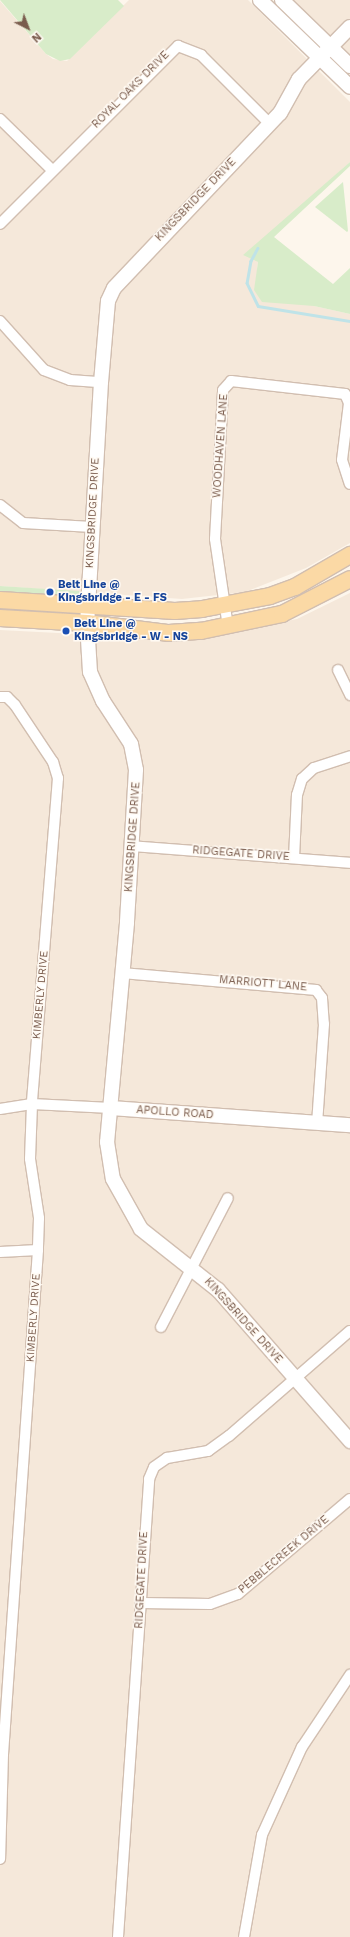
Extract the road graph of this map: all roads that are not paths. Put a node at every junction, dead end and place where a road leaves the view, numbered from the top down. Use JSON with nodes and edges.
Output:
{"nodes":[{"id":1,"x":260,"y":0,"type":"edge"},
{"id":2,"x":282,"y":0,"type":"edge"},
{"id":3,"x":350,"y":27,"type":"edge"},
{"id":4,"x":330,"y":47,"type":"junction"},
{"id":5,"x":319,"y":57,"type":"junction"},
{"id":6,"x":350,"y":66,"type":"edge"},
{"id":7,"x":350,"y":87,"type":"edge"},
{"id":8,"x":0,"y":119,"type":"edge"},
{"id":9,"x":270,"y":123,"type":"junction"},
{"id":10,"x":52,"y":170,"type":"junction"},
{"id":11,"x":0,"y":224,"type":"edge"},
{"id":12,"x":0,"y":321,"type":"edge"},
{"id":13,"x":101,"y":382,"type":"junction"},
{"id":14,"x":350,"y":484,"type":"edge"},
{"id":15,"x":0,"y":505,"type":"edge"},
{"id":16,"x":92,"y":527,"type":"junction"},
{"id":17,"x":350,"y":555,"type":"edge"},
{"id":18,"x":350,"y":580,"type":"edge"},
{"id":19,"x":0,"y":600,"type":"edge"},
{"id":20,"x":226,"y":605,"type":"junction"},
{"id":21,"x":88,"y":606,"type":"junction"},
{"id":22,"x":0,"y":618,"type":"edge"},
{"id":23,"x":87,"y":623,"type":"junction"},
{"id":24,"x":228,"y":627,"type":"junction"},
{"id":25,"x":338,"y":670,"type":"dead end"},
{"id":26,"x":350,"y":695,"type":"edge"},
{"id":27,"x":0,"y":697,"type":"edge"},
{"id":28,"x":350,"y":756,"type":"edge"},
{"id":29,"x":131,"y":846,"type":"junction"},
{"id":30,"x":294,"y":858,"type":"junction"},
{"id":31,"x":350,"y":863,"type":"edge"},
{"id":32,"x":122,"y":973,"type":"junction"},
{"id":33,"x":32,"y":1104,"type":"junction"},
{"id":34,"x":111,"y":1108,"type":"junction"},
{"id":35,"x":0,"y":1109,"type":"edge"},
{"id":36,"x":317,"y":1123,"type":"junction"},
{"id":37,"x":350,"y":1125,"type":"edge"},
{"id":38,"x":228,"y":1198,"type":"dead end"},
{"id":39,"x":38,"y":1250,"type":"junction"},
{"id":40,"x":0,"y":1252,"type":"edge"},
{"id":41,"x":191,"y":1268,"type":"junction"},
{"id":42,"x":161,"y":1327,"type":"dead end"},
{"id":43,"x":350,"y":1331,"type":"edge"},
{"id":44,"x":295,"y":1378,"type":"junction"},
{"id":45,"x":350,"y":1441,"type":"edge"},
{"id":46,"x":350,"y":1499,"type":"edge"},
{"id":47,"x":141,"y":1603,"type":"junction"},
{"id":48,"x":350,"y":1675,"type":"edge"},
{"id":49,"x":4,"y":1692,"type":"edge"},
{"id":50,"x":2,"y":1813,"type":"edge"},
{"id":51,"x":0,"y":1859,"type":"edge"},
{"id":52,"x":118,"y":1937,"type":"edge"},
{"id":53,"x":244,"y":1937,"type":"edge"}],
"edges":[{"from":1,"to":5,"type":"street"},
{"from":2,"to":4,"type":"street"},
{"from":3,"to":4,"type":"street","name":"KINGSBRIDGE DRIVE"},
{"from":4,"to":5,"type":"street","name":"KINGSBRIDGE DRIVE"},
{"from":4,"to":6,"type":"street"},
{"from":5,"to":7,"type":"street"},
{"from":5,"to":9,"type":"street","name":"KINGSBRIDGE DRIVE"},
{"from":8,"to":10,"type":"street"},
{"from":9,"to":10,"type":"street","name":"ROYAL OAKS DRIVE"},
{"from":9,"to":13,"type":"street","name":"KINGSBRIDGE DRIVE"},
{"from":10,"to":11,"type":"street","name":"ROYAL OAKS DRIVE"},
{"from":12,"to":13,"type":"street"},
{"from":13,"to":16,"type":"street","name":"KINGSBRIDGE DRIVE"},
{"from":14,"to":20,"type":"street","name":"WOODHAVEN LANE"},
{"from":15,"to":16,"type":"street"},
{"from":16,"to":21,"type":"street","name":"KINGSBRIDGE DRIVE"},
{"from":17,"to":20,"type":"main road"},
{"from":18,"to":24,"type":"main road"},
{"from":19,"to":21,"type":"main road"},
{"from":20,"to":21,"type":"main road"},
{"from":20,"to":24,"type":"street","name":"WOODHAVEN LANE"},
{"from":21,"to":23,"type":"street","name":"KINGSBRIDGE DRIVE"},
{"from":22,"to":23,"type":"main road"},
{"from":23,"to":24,"type":"main road"},
{"from":23,"to":29,"type":"street","name":"KINGSBRIDGE DRIVE"},
{"from":25,"to":26,"type":"street"},
{"from":27,"to":33,"type":"street","name":"KIMBERLY DRIVE"},
{"from":28,"to":30,"type":"street"},
{"from":29,"to":30,"type":"street","name":"RIDGEGATE DRIVE"},
{"from":29,"to":32,"type":"street","name":"KINGSBRIDGE DRIVE"},
{"from":30,"to":31,"type":"street","name":"RIDGEGATE DRIVE"},
{"from":32,"to":34,"type":"street","name":"KINGSBRIDGE DRIVE"},
{"from":32,"to":36,"type":"street","name":"MARRIOTT LANE"},
{"from":33,"to":34,"type":"street","name":"APOLLO ROAD"},
{"from":33,"to":35,"type":"street","name":"APOLLO ROAD"},
{"from":33,"to":39,"type":"street","name":"KIMBERLY DRIVE"},
{"from":34,"to":36,"type":"street","name":"APOLLO ROAD"},
{"from":34,"to":41,"type":"street","name":"KINGSBRIDGE DRIVE"},
{"from":36,"to":37,"type":"street","name":"APOLLO ROAD"},
{"from":38,"to":41,"type":"street"},
{"from":39,"to":40,"type":"street"},
{"from":39,"to":49,"type":"street","name":"KIMBERLY DRIVE"},
{"from":41,"to":42,"type":"street"},
{"from":41,"to":44,"type":"street","name":"KINGSBRIDGE DRIVE"},
{"from":43,"to":44,"type":"street","name":"RIDGEGATE DRIVE"},
{"from":44,"to":45,"type":"street","name":"KINGSBRIDGE DRIVE"},
{"from":44,"to":47,"type":"street","name":"RIDGEGATE DRIVE"},
{"from":46,"to":47,"type":"street","name":"PEBBLECREEK DRIVE"},
{"from":47,"to":52,"type":"street","name":"RIDGEGATE DRIVE"},
{"from":48,"to":53,"type":"street"},
{"from":49,"to":50,"type":"street","name":"KIMBERLY DRIVE"},
{"from":50,"to":51,"type":"street","name":"KIMBERLY DRIVE"}]}
